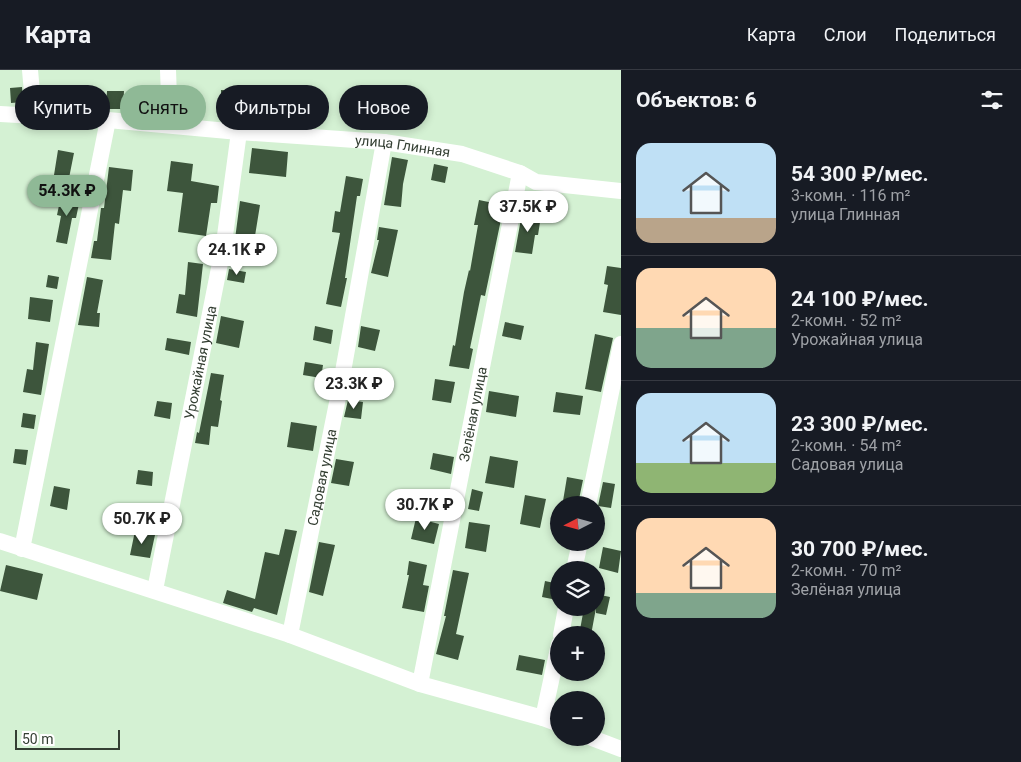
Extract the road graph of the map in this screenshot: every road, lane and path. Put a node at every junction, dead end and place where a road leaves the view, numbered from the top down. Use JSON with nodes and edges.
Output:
{"nodes":[{"id":1,"x":30,"y":70,"type":"edge"},
{"id":2,"x":168,"y":70,"type":"edge"},
{"id":3,"x":31,"y":85,"type":"edge"},
{"id":4,"x":169,"y":85,"type":"edge"},
{"id":5,"x":0,"y":114,"type":"edge"},
{"id":6,"x":15,"y":114,"type":"edge"},
{"id":7,"x":206,"y":129,"type":"edge"},
{"id":8,"x":106,"y":130,"type":"edge"},
{"id":9,"x":239,"y":132,"type":"junction"},
{"id":10,"x":384,"y":142,"type":"junction"},
{"id":11,"x":520,"y":173,"type":"junction"},
{"id":12,"x":621,"y":191,"type":"edge"},
{"id":13,"x":621,"y":344,"type":"edge"},
{"id":14,"x":590,"y":496,"type":"edge"},
{"id":15,"x":0,"y":541,"type":"edge"},
{"id":16,"x":22,"y":549,"type":"junction"},
{"id":17,"x":154,"y":590,"type":"junction"},
{"id":18,"x":290,"y":635,"type":"junction"},
{"id":19,"x":551,"y":681,"type":"edge"},
{"id":20,"x":420,"y":684,"type":"junction"},
{"id":21,"x":543,"y":718,"type":"junction"},
{"id":22,"x":550,"y":721,"type":"edge"},
{"id":23,"x":605,"y":743,"type":"edge"},
{"id":24,"x":621,"y":749,"type":"edge"}],
"edges":[{"from":1,"to":3,"type":"street"},
{"from":2,"to":4,"type":"street"},
{"from":5,"to":6,"type":"street","name":"улица Глинная"},
{"from":7,"to":9,"type":"street","name":"улица Глинная"},
{"from":8,"to":16,"type":"street"},
{"from":9,"to":10,"type":"street","name":"улица Глинная"},
{"from":9,"to":17,"type":"street","name":"Урожайная улица"},
{"from":10,"to":11,"type":"street","name":"улица Глинная"},
{"from":10,"to":18,"type":"street","name":"Садовая улица"},
{"from":11,"to":12,"type":"street","name":"улица Глинная"},
{"from":11,"to":20,"type":"street","name":"Зелёная улица"},
{"from":13,"to":14,"type":"street"},
{"from":15,"to":16,"type":"street"},
{"from":16,"to":17,"type":"street"},
{"from":17,"to":18,"type":"street"},
{"from":18,"to":20,"type":"street"},
{"from":19,"to":21,"type":"street"},
{"from":20,"to":21,"type":"street"},
{"from":21,"to":22,"type":"street"},
{"from":23,"to":24,"type":"street"}]}
